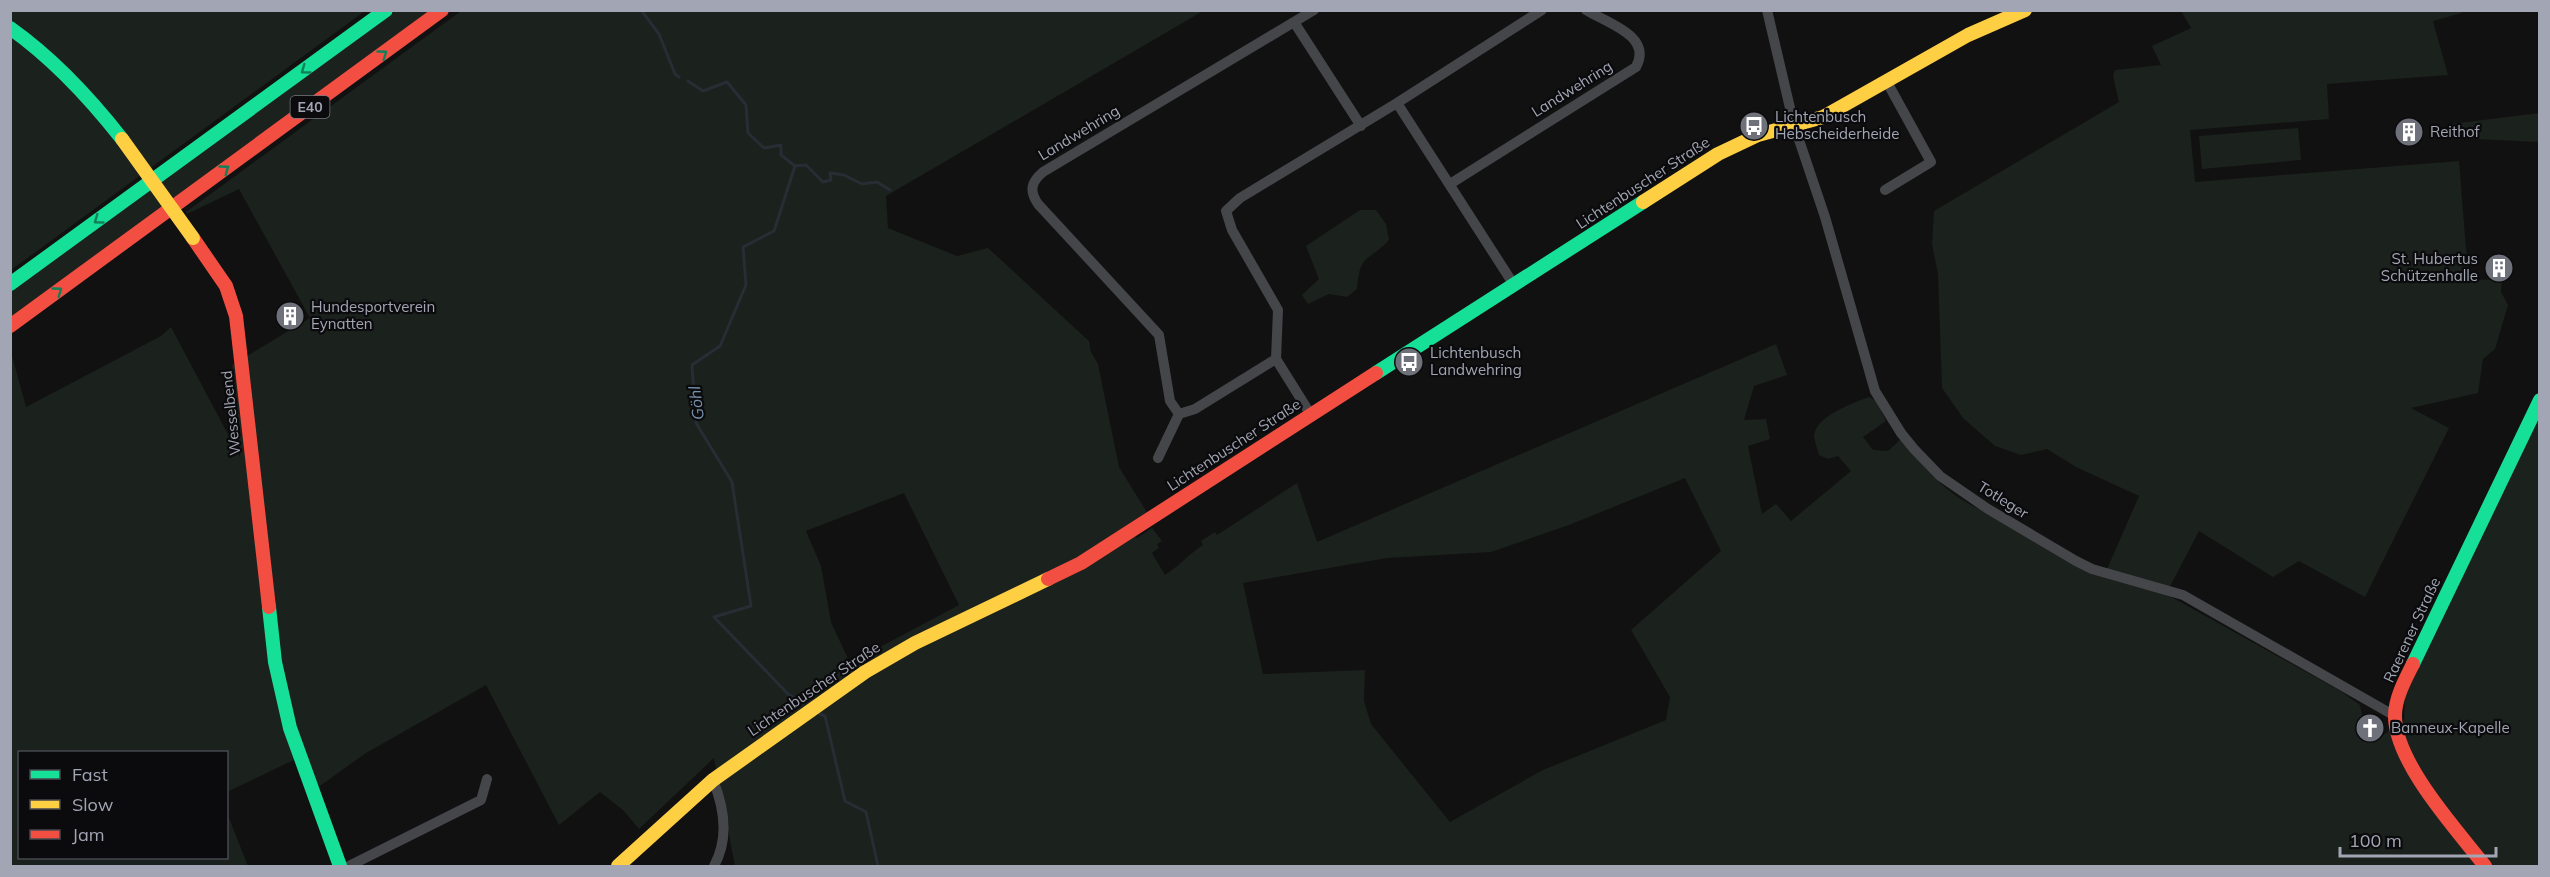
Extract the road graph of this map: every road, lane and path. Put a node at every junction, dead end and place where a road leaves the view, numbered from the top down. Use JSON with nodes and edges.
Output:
{"nodes":[{"id":1,"x":386,"y":10,"type":"edge"},
{"id":2,"x":442,"y":10,"type":"edge"},
{"id":3,"x":1314,"y":10,"type":"edge"},
{"id":4,"x":1542,"y":10,"type":"edge"},
{"id":5,"x":1586,"y":10,"type":"edge"},
{"id":6,"x":1767,"y":10,"type":"edge"},
{"id":7,"x":2025,"y":10,"type":"edge"},
{"id":8,"x":1294,"y":22,"type":"junction"},
{"id":9,"x":10,"y":28,"type":"edge"},
{"id":10,"x":1887,"y":82,"type":"junction"},
{"id":11,"x":1397,"y":103,"type":"junction"},
{"id":12,"x":1794,"y":125,"type":"junction"},
{"id":13,"x":1360,"y":126,"type":"junction"},
{"id":14,"x":1450,"y":184,"type":"junction"},
{"id":15,"x":1885,"y":190,"type":"dead end"},
{"id":16,"x":10,"y":284,"type":"edge"},
{"id":17,"x":1514,"y":285,"type":"junction"},
{"id":18,"x":10,"y":326,"type":"edge"},
{"id":19,"x":1276,"y":359,"type":"junction"},
{"id":20,"x":2540,"y":400,"type":"edge"},
{"id":21,"x":1179,"y":414,"type":"junction"},
{"id":22,"x":1311,"y":415,"type":"junction"},
{"id":23,"x":1158,"y":458,"type":"dead end"},
{"id":24,"x":2395,"y":716,"type":"junction"},
{"id":25,"x":488,"y":779,"type":"dead end"},
{"id":26,"x":713,"y":780,"type":"junction"},
{"id":27,"x":340,"y":867,"type":"edge"},
{"id":28,"x":349,"y":867,"type":"edge"},
{"id":29,"x":618,"y":867,"type":"edge"},
{"id":30,"x":714,"y":867,"type":"edge"},
{"id":31,"x":2485,"y":867,"type":"edge"}],
"edges":[{"from":1,"to":16,"type":"main road","number":"E40","one_way":true},
{"from":18,"to":2,"type":"main road","number":"E40","one_way":true},
{"from":3,"to":8,"type":"street","name":"Landwehring"},
{"from":4,"to":11,"type":"street"},
{"from":5,"to":14,"type":"street","name":"Landwehring"},
{"from":6,"to":12,"type":"street","name":"Totleger"},
{"from":7,"to":10,"type":"main road","name":"Lichtenbuscher Straße"},
{"from":8,"to":13,"type":"street"},
{"from":8,"to":21,"type":"street","name":"Landwehring"},
{"from":9,"to":27,"type":"main road","name":"Wesselbend","bridge":true},
{"from":10,"to":12,"type":"main road","name":"Lichtenbuscher Straße"},
{"from":10,"to":15,"type":"street"},
{"from":11,"to":13,"type":"street"},
{"from":11,"to":14,"type":"street"},
{"from":12,"to":17,"type":"main road","name":"Lichtenbuscher Straße"},
{"from":12,"to":24,"type":"street","name":"Totleger"},
{"from":13,"to":19,"type":"street"},
{"from":14,"to":17,"type":"street"},
{"from":17,"to":22,"type":"main road","name":"Lichtenbuscher Straße"},
{"from":19,"to":21,"type":"street"},
{"from":19,"to":22,"type":"street"},
{"from":20,"to":24,"type":"main road","name":"Raerener Straße"},
{"from":21,"to":23,"type":"street"},
{"from":22,"to":26,"type":"main road","name":"Lichtenbuscher Straße"},
{"from":24,"to":31,"type":"main road"},
{"from":25,"to":28,"type":"street"},
{"from":26,"to":29,"type":"main road","name":"Lichtenbuscher Straße"},
{"from":26,"to":30,"type":"street"}]}
